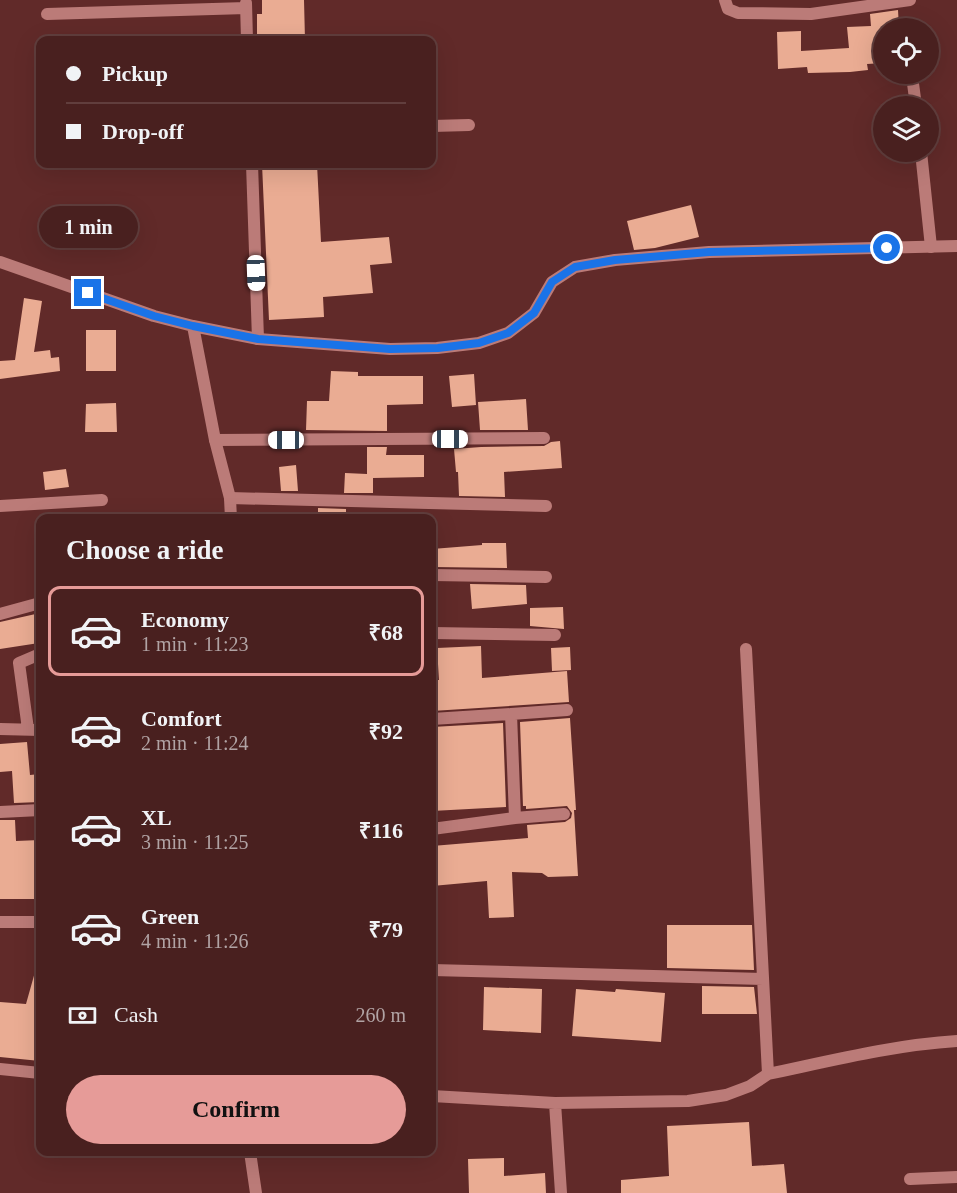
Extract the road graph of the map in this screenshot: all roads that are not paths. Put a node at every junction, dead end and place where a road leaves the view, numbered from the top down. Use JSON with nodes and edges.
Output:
{"nodes":[{"id":1,"x":725,"y":0,"type":"edge"},
{"id":2,"x":910,"y":0,"type":"edge"},
{"id":3,"x":246,"y":4,"type":"edge"},
{"id":4,"x":47,"y":14,"type":"dead end"},
{"id":5,"x":247,"y":36,"type":"edge"},
{"id":6,"x":469,"y":125,"type":"dead end"},
{"id":7,"x":436,"y":126,"type":"edge"},
{"id":8,"x":922,"y":162,"type":"edge"},
{"id":9,"x":252,"y":168,"type":"edge"},
{"id":10,"x":957,"y":246,"type":"edge"},
{"id":11,"x":931,"y":247,"type":"junction"},
{"id":12,"x":0,"y":262,"type":"edge"},
{"id":13,"x":193,"y":326,"type":"junction"},
{"id":14,"x":258,"y":339,"type":"junction"},
{"id":15,"x":544,"y":438,"type":"dead end"},
{"id":16,"x":215,"y":440,"type":"junction"},
{"id":17,"x":230,"y":498,"type":"junction"},
{"id":18,"x":102,"y":501,"type":"dead end"},
{"id":19,"x":0,"y":506,"type":"edge"},
{"id":20,"x":546,"y":506,"type":"dead end"},
{"id":21,"x":231,"y":514,"type":"edge"},
{"id":22,"x":436,"y":575,"type":"edge"},
{"id":23,"x":546,"y":577,"type":"dead end"},
{"id":24,"x":36,"y":604,"type":"edge"},
{"id":25,"x":0,"y":614,"type":"edge"},
{"id":26,"x":436,"y":633,"type":"edge"},
{"id":27,"x":555,"y":635,"type":"dead end"},
{"id":28,"x":746,"y":649,"type":"dead end"},
{"id":29,"x":36,"y":656,"type":"edge"},
{"id":30,"x":567,"y":710,"type":"dead end"},
{"id":31,"x":511,"y":714,"type":"junction"},
{"id":32,"x":436,"y":719,"type":"edge"},
{"id":33,"x":0,"y":729,"type":"edge"},
{"id":34,"x":34,"y":729,"type":"edge"},
{"id":35,"x":36,"y":810,"type":"edge"},
{"id":36,"x":0,"y":812,"type":"edge"},
{"id":37,"x":564,"y":814,"type":"dead end"},
{"id":38,"x":515,"y":818,"type":"junction"},
{"id":39,"x":436,"y":828,"type":"edge"},
{"id":40,"x":0,"y":922,"type":"edge"},
{"id":41,"x":36,"y":922,"type":"edge"},
{"id":42,"x":436,"y":970,"type":"edge"},
{"id":43,"x":763,"y":979,"type":"junction"},
{"id":44,"x":957,"y":1041,"type":"edge"},
{"id":45,"x":0,"y":1069,"type":"edge"},
{"id":46,"x":36,"y":1073,"type":"edge"},
{"id":47,"x":768,"y":1074,"type":"junction"},
{"id":48,"x":436,"y":1096,"type":"edge"},
{"id":49,"x":555,"y":1103,"type":"junction"},
{"id":50,"x":251,"y":1156,"type":"edge"},
{"id":51,"x":957,"y":1177,"type":"edge"},
{"id":52,"x":910,"y":1179,"type":"dead end"},
{"id":53,"x":256,"y":1193,"type":"edge"},
{"id":54,"x":561,"y":1193,"type":"edge"}],
"edges":[{"from":1,"to":2,"type":"street"},
{"from":3,"to":4,"type":"street"},
{"from":3,"to":5,"type":"street"},
{"from":6,"to":7,"type":"street"},
{"from":8,"to":11,"type":"street"},
{"from":9,"to":14,"type":"street"},
{"from":10,"to":11,"type":"street"},
{"from":11,"to":14,"type":"street"},
{"from":12,"to":13,"type":"street"},
{"from":13,"to":14,"type":"street"},
{"from":13,"to":16,"type":"street"},
{"from":15,"to":16,"type":"street"},
{"from":16,"to":17,"type":"street"},
{"from":17,"to":20,"type":"street"},
{"from":17,"to":21,"type":"street"},
{"from":18,"to":19,"type":"street"},
{"from":22,"to":23,"type":"street"},
{"from":24,"to":25,"type":"street"},
{"from":26,"to":27,"type":"street"},
{"from":28,"to":43,"type":"street"},
{"from":29,"to":34,"type":"street"},
{"from":30,"to":31,"type":"street"},
{"from":31,"to":32,"type":"street"},
{"from":31,"to":38,"type":"street"},
{"from":33,"to":34,"type":"street"},
{"from":35,"to":36,"type":"street"},
{"from":37,"to":38,"type":"street"},
{"from":38,"to":39,"type":"street"},
{"from":40,"to":41,"type":"street"},
{"from":42,"to":43,"type":"street"},
{"from":43,"to":47,"type":"street"},
{"from":44,"to":47,"type":"street"},
{"from":45,"to":46,"type":"street"},
{"from":47,"to":49,"type":"street"},
{"from":48,"to":49,"type":"street"},
{"from":49,"to":54,"type":"street"},
{"from":50,"to":53,"type":"street"},
{"from":51,"to":52,"type":"street"}]}
